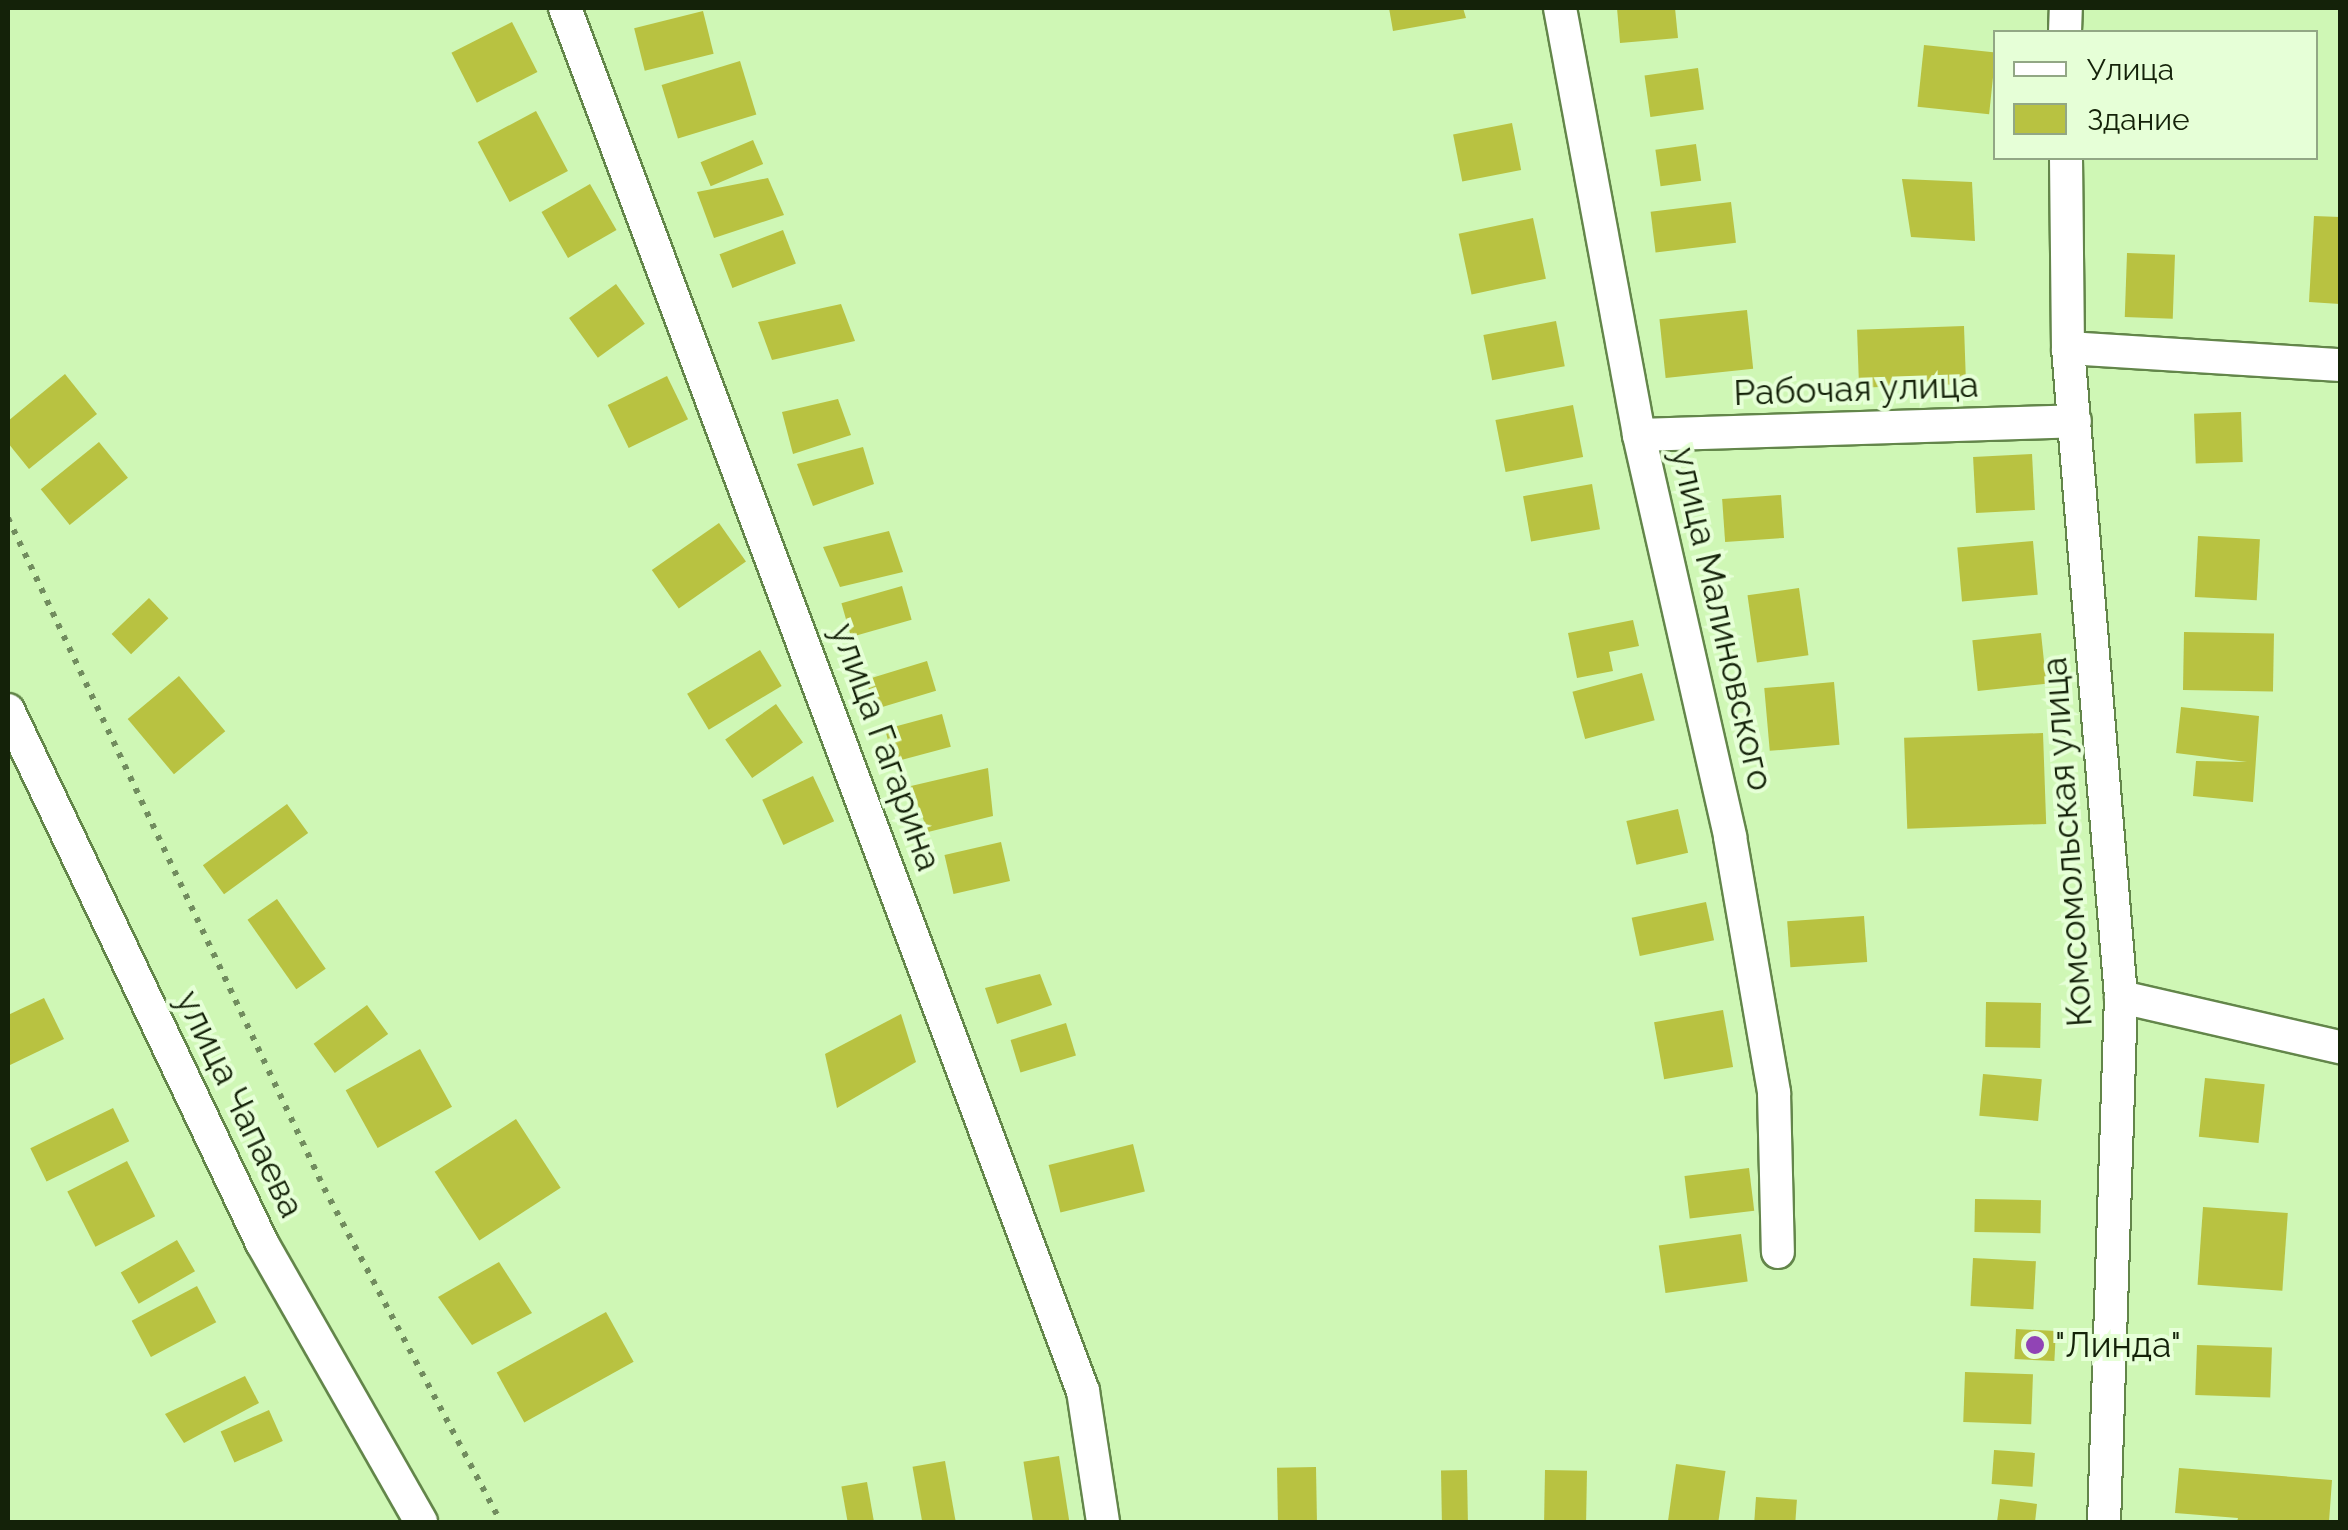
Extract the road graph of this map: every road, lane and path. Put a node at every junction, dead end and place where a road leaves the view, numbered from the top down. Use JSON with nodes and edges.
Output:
{"nodes":[{"id":1,"x":565,"y":8,"type":"edge"},
{"id":2,"x":1560,"y":8,"type":"edge"},
{"id":3,"x":2066,"y":160,"type":"edge"},
{"id":4,"x":2068,"y":348,"type":"junction"},
{"id":5,"x":2340,"y":365,"type":"edge"},
{"id":6,"x":2075,"y":421,"type":"junction"},
{"id":7,"x":1639,"y":435,"type":"junction"},
{"id":8,"x":8,"y":518,"type":"edge"},
{"id":9,"x":8,"y":710,"type":"edge"},
{"id":10,"x":2121,"y":997,"type":"junction"},
{"id":11,"x":2340,"y":1046,"type":"edge"},
{"id":12,"x":1778,"y":1252,"type":"dead end"},
{"id":13,"x":421,"y":1522,"type":"edge"},
{"id":14,"x":501,"y":1522,"type":"edge"},
{"id":15,"x":1103,"y":1522,"type":"edge"},
{"id":16,"x":2104,"y":1522,"type":"edge"}],
"edges":[{"from":1,"to":15,"type":"street","name":"улица Гагарина"},
{"from":2,"to":7,"type":"street","name":"улица Малиновского"},
{"from":3,"to":4,"type":"street","name":"Комсомольская улица"},
{"from":4,"to":5,"type":"street"},
{"from":4,"to":6,"type":"street","name":"Комсомольская улица"},
{"from":6,"to":7,"type":"street","name":"Рабочая улица"},
{"from":6,"to":10,"type":"street","name":"Комсомольская улица"},
{"from":7,"to":12,"type":"street","name":"улица Малиновского"},
{"from":8,"to":14,"type":"path"},
{"from":9,"to":13,"type":"street","name":"улица Чапаева"},
{"from":10,"to":11,"type":"street"},
{"from":10,"to":16,"type":"street","name":"Комсомольская улица"}]}
